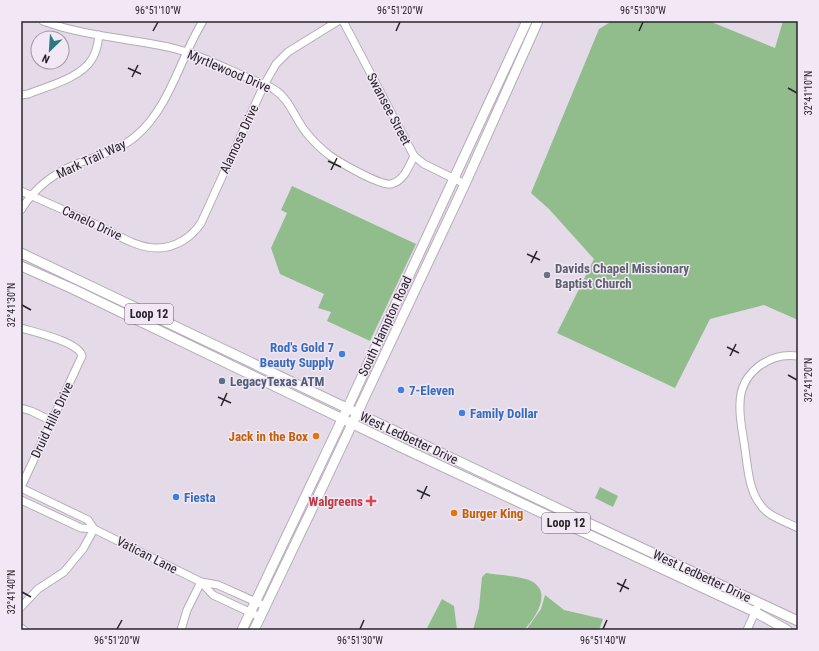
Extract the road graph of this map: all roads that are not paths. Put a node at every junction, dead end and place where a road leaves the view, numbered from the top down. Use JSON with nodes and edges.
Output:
{"nodes":[{"id":1,"x":43,"y":21,"type":"edge"},
{"id":2,"x":203,"y":21,"type":"edge"},
{"id":3,"x":338,"y":21,"type":"edge"},
{"id":4,"x":343,"y":21,"type":"edge"},
{"id":5,"x":527,"y":21,"type":"edge"},
{"id":6,"x":538,"y":21,"type":"edge"},
{"id":7,"x":99,"y":35,"type":"junction"},
{"id":8,"x":186,"y":52,"type":"junction"},
{"id":9,"x":264,"y":85,"type":"junction"},
{"id":10,"x":21,"y":95,"type":"edge"},
{"id":11,"x":488,"y":104,"type":"junction"},
{"id":12,"x":498,"y":110,"type":"junction"},
{"id":13,"x":414,"y":156,"type":"junction"},
{"id":14,"x":454,"y":179,"type":"junction"},
{"id":15,"x":465,"y":184,"type":"junction"},
{"id":16,"x":21,"y":191,"type":"edge"},
{"id":17,"x":31,"y":195,"type":"junction"},
{"id":18,"x":21,"y":210,"type":"edge"},
{"id":19,"x":166,"y":248,"type":"joint"},
{"id":20,"x":21,"y":253,"type":"edge"},
{"id":21,"x":418,"y":255,"type":"junction"},
{"id":22,"x":427,"y":262,"type":"junction"},
{"id":23,"x":21,"y":266,"type":"edge"},
{"id":24,"x":21,"y":328,"type":"edge"},
{"id":25,"x":798,"y":356,"type":"edge"},
{"id":26,"x":264,"y":369,"type":"junction"},
{"id":27,"x":257,"y":379,"type":"junction"},
{"id":28,"x":21,"y":408,"type":"edge"},
{"id":29,"x":347,"y":409,"type":"junction"},
{"id":30,"x":357,"y":414,"type":"junction"},
{"id":31,"x":342,"y":420,"type":"junction"},
{"id":32,"x":52,"y":421,"type":"junction"},
{"id":33,"x":352,"y":424,"type":"junction"},
{"id":34,"x":463,"y":463,"type":"junction"},
{"id":35,"x":458,"y":474,"type":"junction"},
{"id":36,"x":21,"y":488,"type":"edge"},
{"id":37,"x":21,"y":500,"type":"edge"},
{"id":38,"x":533,"y":508,"type":"junction"},
{"id":39,"x":571,"y":516,"type":"junction"},
{"id":40,"x":798,"y":528,"type":"edge"},
{"id":41,"x":94,"y":529,"type":"junction"},
{"id":42,"x":591,"y":535,"type":"junction"},
{"id":43,"x":622,"y":539,"type":"junction"},
{"id":44,"x":274,"y":562,"type":"junction"},
{"id":45,"x":285,"y":567,"type":"junction"},
{"id":46,"x":201,"y":582,"type":"junction"},
{"id":47,"x":255,"y":602,"type":"junction"},
{"id":48,"x":760,"y":602,"type":"junction"},
{"id":49,"x":265,"y":606,"type":"junction"},
{"id":50,"x":21,"y":607,"type":"edge"},
{"id":51,"x":250,"y":612,"type":"junction"},
{"id":52,"x":755,"y":612,"type":"junction"},
{"id":53,"x":260,"y":617,"type":"junction"},
{"id":54,"x":798,"y":621,"type":"edge"},
{"id":55,"x":21,"y":628,"type":"edge"},
{"id":56,"x":24,"y":630,"type":"edge"},
{"id":57,"x":181,"y":630,"type":"edge"},
{"id":58,"x":242,"y":630,"type":"edge"},
{"id":59,"x":254,"y":630,"type":"edge"},
{"id":60,"x":747,"y":630,"type":"edge"},
{"id":61,"x":788,"y":630,"type":"edge"}],
"edges":[{"from":1,"to":7,"type":"street","name":"Myrtlewood Drive"},
{"from":2,"to":8,"type":"street","name":"Mark Trail Way"},
{"from":3,"to":9,"type":"street","name":"Alamosa Drive"},
{"from":4,"to":13,"type":"street","name":"Swansee Street"},
{"from":5,"to":11,"type":"main road","name":"South Hampton Road"},
{"from":6,"to":12,"type":"main road","name":"South Hampton Road"},
{"from":7,"to":8,"type":"street","name":"Myrtlewood Drive"},
{"from":7,"to":10,"type":"street"},
{"from":8,"to":9,"type":"street","name":"Myrtlewood Drive"},
{"from":8,"to":17,"type":"street","name":"Mark Trail Way"},
{"from":9,"to":13,"type":"street","name":"Myrtlewood Drive"},
{"from":9,"to":19,"type":"street","name":"Alamosa Drive"},
{"from":11,"to":12,"type":"main road"},
{"from":11,"to":14,"type":"main road","name":"South Hampton Road"},
{"from":12,"to":15,"type":"main road","name":"South Hampton Road"},
{"from":13,"to":14,"type":"street","name":"Swansee Street"},
{"from":14,"to":15,"type":"street","name":"Swansee Street"},
{"from":14,"to":21,"type":"main road","name":"South Hampton Road"},
{"from":15,"to":22,"type":"main road","name":"South Hampton Road"},
{"from":16,"to":17,"type":"street","name":"Canelo Drive"},
{"from":17,"to":18,"type":"street","name":"Mark Trail Way"},
{"from":17,"to":19,"type":"street","name":"Canelo Drive"},
{"from":20,"to":26,"type":"main road","name":"West Ledbetter Drive","number":"Loop 12"},
{"from":21,"to":22,"type":"main road"},
{"from":21,"to":29,"type":"main road","name":"South Hampton Road"},
{"from":22,"to":30,"type":"main road","name":"South Hampton Road"},
{"from":23,"to":27,"type":"main road","name":"West Ledbetter Drive","number":"Loop 12"},
{"from":24,"to":32,"type":"street","name":"Druid Hills Drive"},
{"from":25,"to":40,"type":"street"},
{"from":26,"to":27,"type":"main road"},
{"from":26,"to":29,"type":"main road","name":"West Ledbetter Drive","number":"Loop 12"},
{"from":27,"to":31,"type":"main road","name":"West Ledbetter Drive","number":"Loop 12"},
{"from":28,"to":32,"type":"street"},
{"from":29,"to":30,"type":"main road","name":"West Ledbetter Drive","number":"Loop 12"},
{"from":29,"to":31,"type":"main road","name":"South Hampton Road"},
{"from":30,"to":33,"type":"main road","name":"South Hampton Road"},
{"from":30,"to":34,"type":"main road","name":"West Ledbetter Drive","number":"Loop 12"},
{"from":31,"to":33,"type":"main road","name":"West Ledbetter Drive","number":"Loop 12"},
{"from":31,"to":44,"type":"main road","name":"South Hampton Road"},
{"from":32,"to":36,"type":"street","name":"Druid Hills Drive"},
{"from":33,"to":35,"type":"main road","name":"West Ledbetter Drive","number":"Loop 12"},
{"from":33,"to":45,"type":"main road","name":"South Hampton Road"},
{"from":34,"to":35,"type":"main road"},
{"from":34,"to":39,"type":"main road","name":"West Ledbetter Drive","number":"Loop 12"},
{"from":35,"to":38,"type":"main road","name":"West Ledbetter Drive","number":"Loop 12"},
{"from":36,"to":41,"type":"street","name":"Vatican Lane"},
{"from":37,"to":41,"type":"street","name":"Vatican Lane"},
{"from":38,"to":39,"type":"main road"},
{"from":38,"to":42,"type":"main road","name":"West Ledbetter Drive","number":"Loop 12"},
{"from":39,"to":43,"type":"main road","name":"West Ledbetter Drive","number":"Loop 12"},
{"from":41,"to":46,"type":"street","name":"Vatican Lane"},
{"from":41,"to":50,"type":"street"},
{"from":42,"to":43,"type":"main road"},
{"from":42,"to":52,"type":"main road","name":"West Ledbetter Drive","number":"Loop 12"},
{"from":43,"to":48,"type":"main road","name":"West Ledbetter Drive","number":"Loop 12"},
{"from":44,"to":45,"type":"main road"},
{"from":44,"to":47,"type":"main road","name":"South Hampton Road"},
{"from":45,"to":49,"type":"main road","name":"South Hampton Road"},
{"from":46,"to":47,"type":"street","name":"Vatican Lane"},
{"from":46,"to":51,"type":"street","name":"Vatican Lane"},
{"from":46,"to":57,"type":"street"},
{"from":47,"to":49,"type":"street","name":"Vatican Lane"},
{"from":47,"to":51,"type":"main road","name":"South Hampton Road"},
{"from":48,"to":52,"type":"street"},
{"from":48,"to":54,"type":"main road","name":"West Ledbetter Drive","number":"Loop 12"},
{"from":49,"to":53,"type":"main road","name":"South Hampton Road"},
{"from":51,"to":53,"type":"street","name":"Vatican Lane"},
{"from":51,"to":58,"type":"main road","name":"South Hampton Road"},
{"from":52,"to":60,"type":"street"},
{"from":52,"to":61,"type":"main road","name":"West Ledbetter Drive","number":"Loop 12"},
{"from":53,"to":59,"type":"main road","name":"South Hampton Road"},
{"from":55,"to":56,"type":"street"}]}
